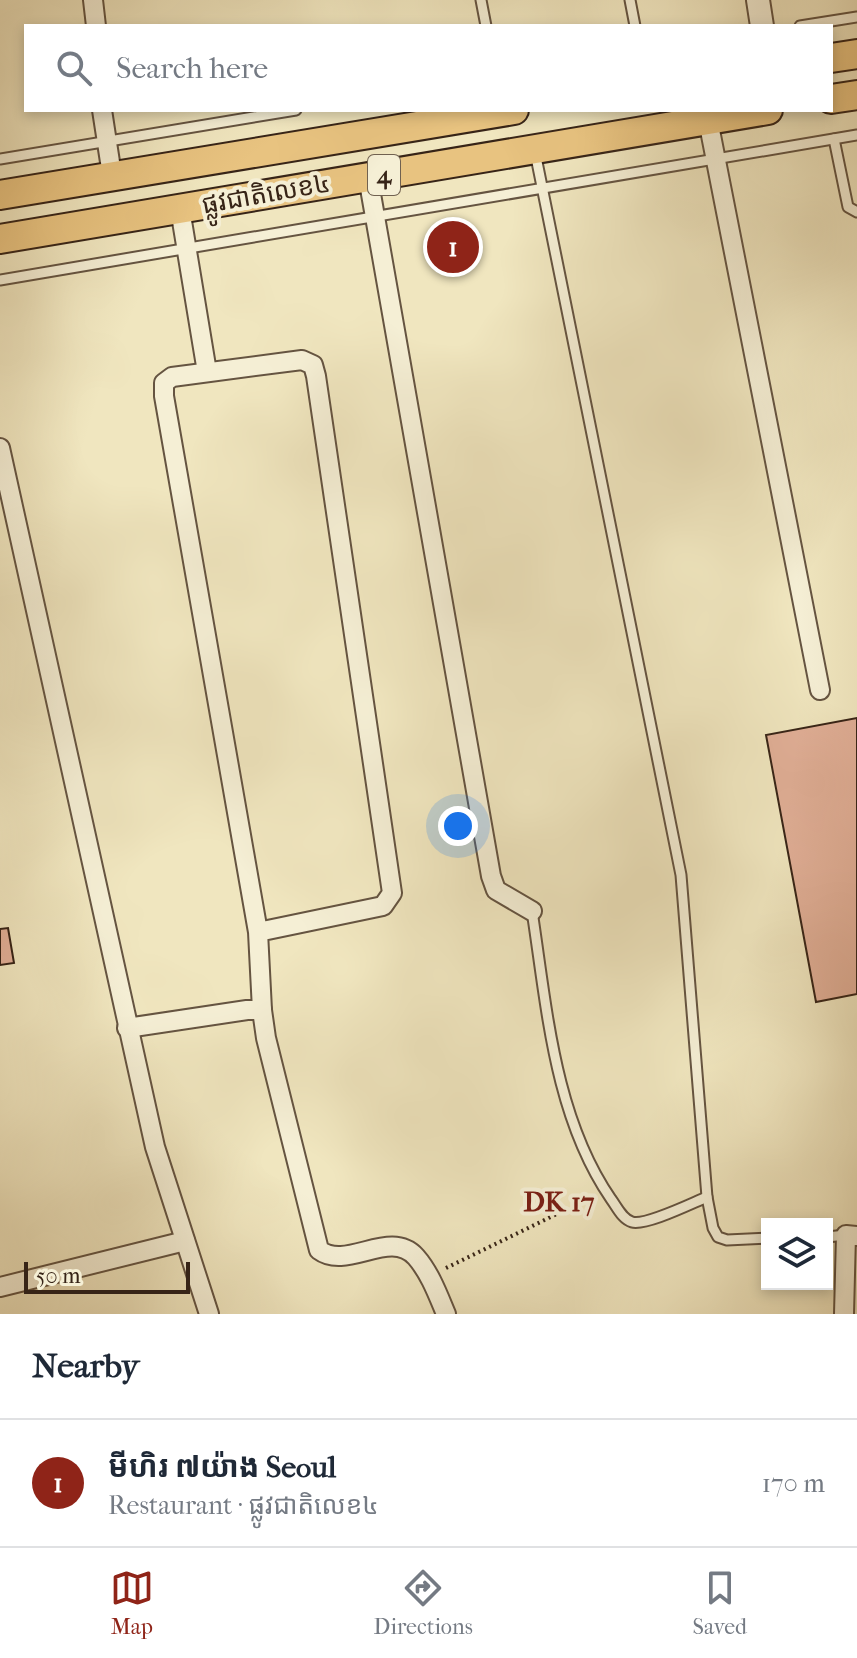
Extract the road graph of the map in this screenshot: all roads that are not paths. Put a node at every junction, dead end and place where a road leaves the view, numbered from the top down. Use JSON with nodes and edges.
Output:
{"nodes":[{"id":1,"x":93,"y":0,"type":"edge"},
{"id":2,"x":481,"y":0,"type":"edge"},
{"id":3,"x":630,"y":0,"type":"edge"},
{"id":4,"x":758,"y":0,"type":"edge"},
{"id":5,"x":857,"y":17,"type":"edge"},
{"id":6,"x":96,"y":24,"type":"edge"},
{"id":7,"x":486,"y":24,"type":"edge"},
{"id":8,"x":635,"y":24,"type":"edge"},
{"id":9,"x":762,"y":24,"type":"edge"},
{"id":10,"x":813,"y":24,"type":"edge"},
{"id":11,"x":857,"y":54,"type":"edge"},
{"id":12,"x":833,"y":58,"type":"edge"},
{"id":13,"x":857,"y":95,"type":"edge"},
{"id":14,"x":833,"y":99,"type":"edge"},
{"id":15,"x":102,"y":112,"type":"edge"},
{"id":16,"x":284,"y":112,"type":"edge"},
{"id":17,"x":502,"y":112,"type":"edge"},
{"id":18,"x":756,"y":112,"type":"edge"},
{"id":19,"x":708,"y":120,"type":"junction"},
{"id":20,"x":857,"y":135,"type":"edge"},
{"id":21,"x":834,"y":139,"type":"junction"},
{"id":22,"x":107,"y":141,"type":"junction"},
{"id":23,"x":535,"y":149,"type":"junction"},
{"id":24,"x":0,"y":159,"type":"edge"},
{"id":25,"x":716,"y":159,"type":"junction"},
{"id":26,"x":112,"y":175,"type":"junction"},
{"id":27,"x":368,"y":177,"type":"junction"},
{"id":28,"x":544,"y":188,"type":"junction"},
{"id":29,"x":0,"y":195,"type":"edge"},
{"id":30,"x":180,"y":209,"type":"junction"},
{"id":31,"x":857,"y":212,"type":"edge"},
{"id":32,"x":376,"y":216,"type":"junction"},
{"id":33,"x":0,"y":239,"type":"edge"},
{"id":34,"x":186,"y":248,"type":"junction"},
{"id":35,"x":0,"y":280,"type":"edge"},
{"id":36,"x":207,"y":372,"type":"junction"},
{"id":37,"x":0,"y":448,"type":"edge"},
{"id":38,"x":820,"y":690,"type":"dead end"},
{"id":39,"x":532,"y":911,"type":"joint"},
{"id":40,"x":258,"y":932,"type":"junction"},
{"id":41,"x":262,"y":1010,"type":"junction"},
{"id":42,"x":127,"y":1028,"type":"junction"},
{"id":43,"x":707,"y":1197,"type":"junction"},
{"id":44,"x":843,"y":1236,"type":"edge"},
{"id":45,"x":761,"y":1238,"type":"edge"},
{"id":46,"x":185,"y":1241,"type":"junction"},
{"id":47,"x":0,"y":1287,"type":"edge"},
{"id":48,"x":209,"y":1314,"type":"edge"},
{"id":49,"x":446,"y":1314,"type":"edge"},
{"id":50,"x":844,"y":1314,"type":"edge"}],
"edges":[{"from":1,"to":6,"type":"street"},
{"from":2,"to":7,"type":"lane"},
{"from":3,"to":8,"type":"lane"},
{"from":4,"to":9,"type":"street"},
{"from":5,"to":10,"type":"lane"},
{"from":11,"to":12,"type":"highway"},
{"from":13,"to":14,"type":"highway"},
{"from":15,"to":22,"type":"street"},
{"from":16,"to":22,"type":"lane"},
{"from":17,"to":26,"type":"highway","name":"ផ្លូវជាតិលេខ៤","number":"4"},
{"from":18,"to":19,"type":"highway","name":"ផ្លូវជាតិលេខ៤","number":"4"},
{"from":19,"to":23,"type":"highway","name":"ផ្លូវជាតិលេខ៤","number":"4"},
{"from":19,"to":25,"type":"street"},
{"from":20,"to":21,"type":"lane"},
{"from":21,"to":25,"type":"lane"},
{"from":21,"to":31,"type":"lane"},
{"from":22,"to":24,"type":"lane"},
{"from":22,"to":26,"type":"street"},
{"from":23,"to":27,"type":"highway","name":"ផ្លូវជាតិលេខ៤","number":"4"},
{"from":23,"to":28,"type":"lane"},
{"from":25,"to":28,"type":"lane"},
{"from":25,"to":38,"type":"street"},
{"from":26,"to":29,"type":"highway","name":"ផ្លូវជាតិលេខ៤","number":"4"},
{"from":27,"to":30,"type":"highway","name":"ផ្លូវជាតិលេខ៤","number":"4"},
{"from":27,"to":32,"type":"street"},
{"from":28,"to":32,"type":"lane"},
{"from":28,"to":43,"type":"lane"},
{"from":30,"to":33,"type":"highway","name":"ផ្លូវជាតិលេខ៤","number":"4"},
{"from":30,"to":34,"type":"street"},
{"from":32,"to":34,"type":"lane"},
{"from":32,"to":39,"type":"street"},
{"from":34,"to":35,"type":"lane"},
{"from":34,"to":36,"type":"street"},
{"from":36,"to":40,"type":"street"},
{"from":36,"to":40,"type":"street"},
{"from":37,"to":42,"type":"street"},
{"from":39,"to":43,"type":"lane"},
{"from":40,"to":41,"type":"street"},
{"from":41,"to":42,"type":"street"},
{"from":41,"to":49,"type":"street"},
{"from":42,"to":46,"type":"street"},
{"from":43,"to":45,"type":"lane"},
{"from":44,"to":50,"type":"street"},
{"from":46,"to":47,"type":"street"},
{"from":46,"to":48,"type":"street"}]}
